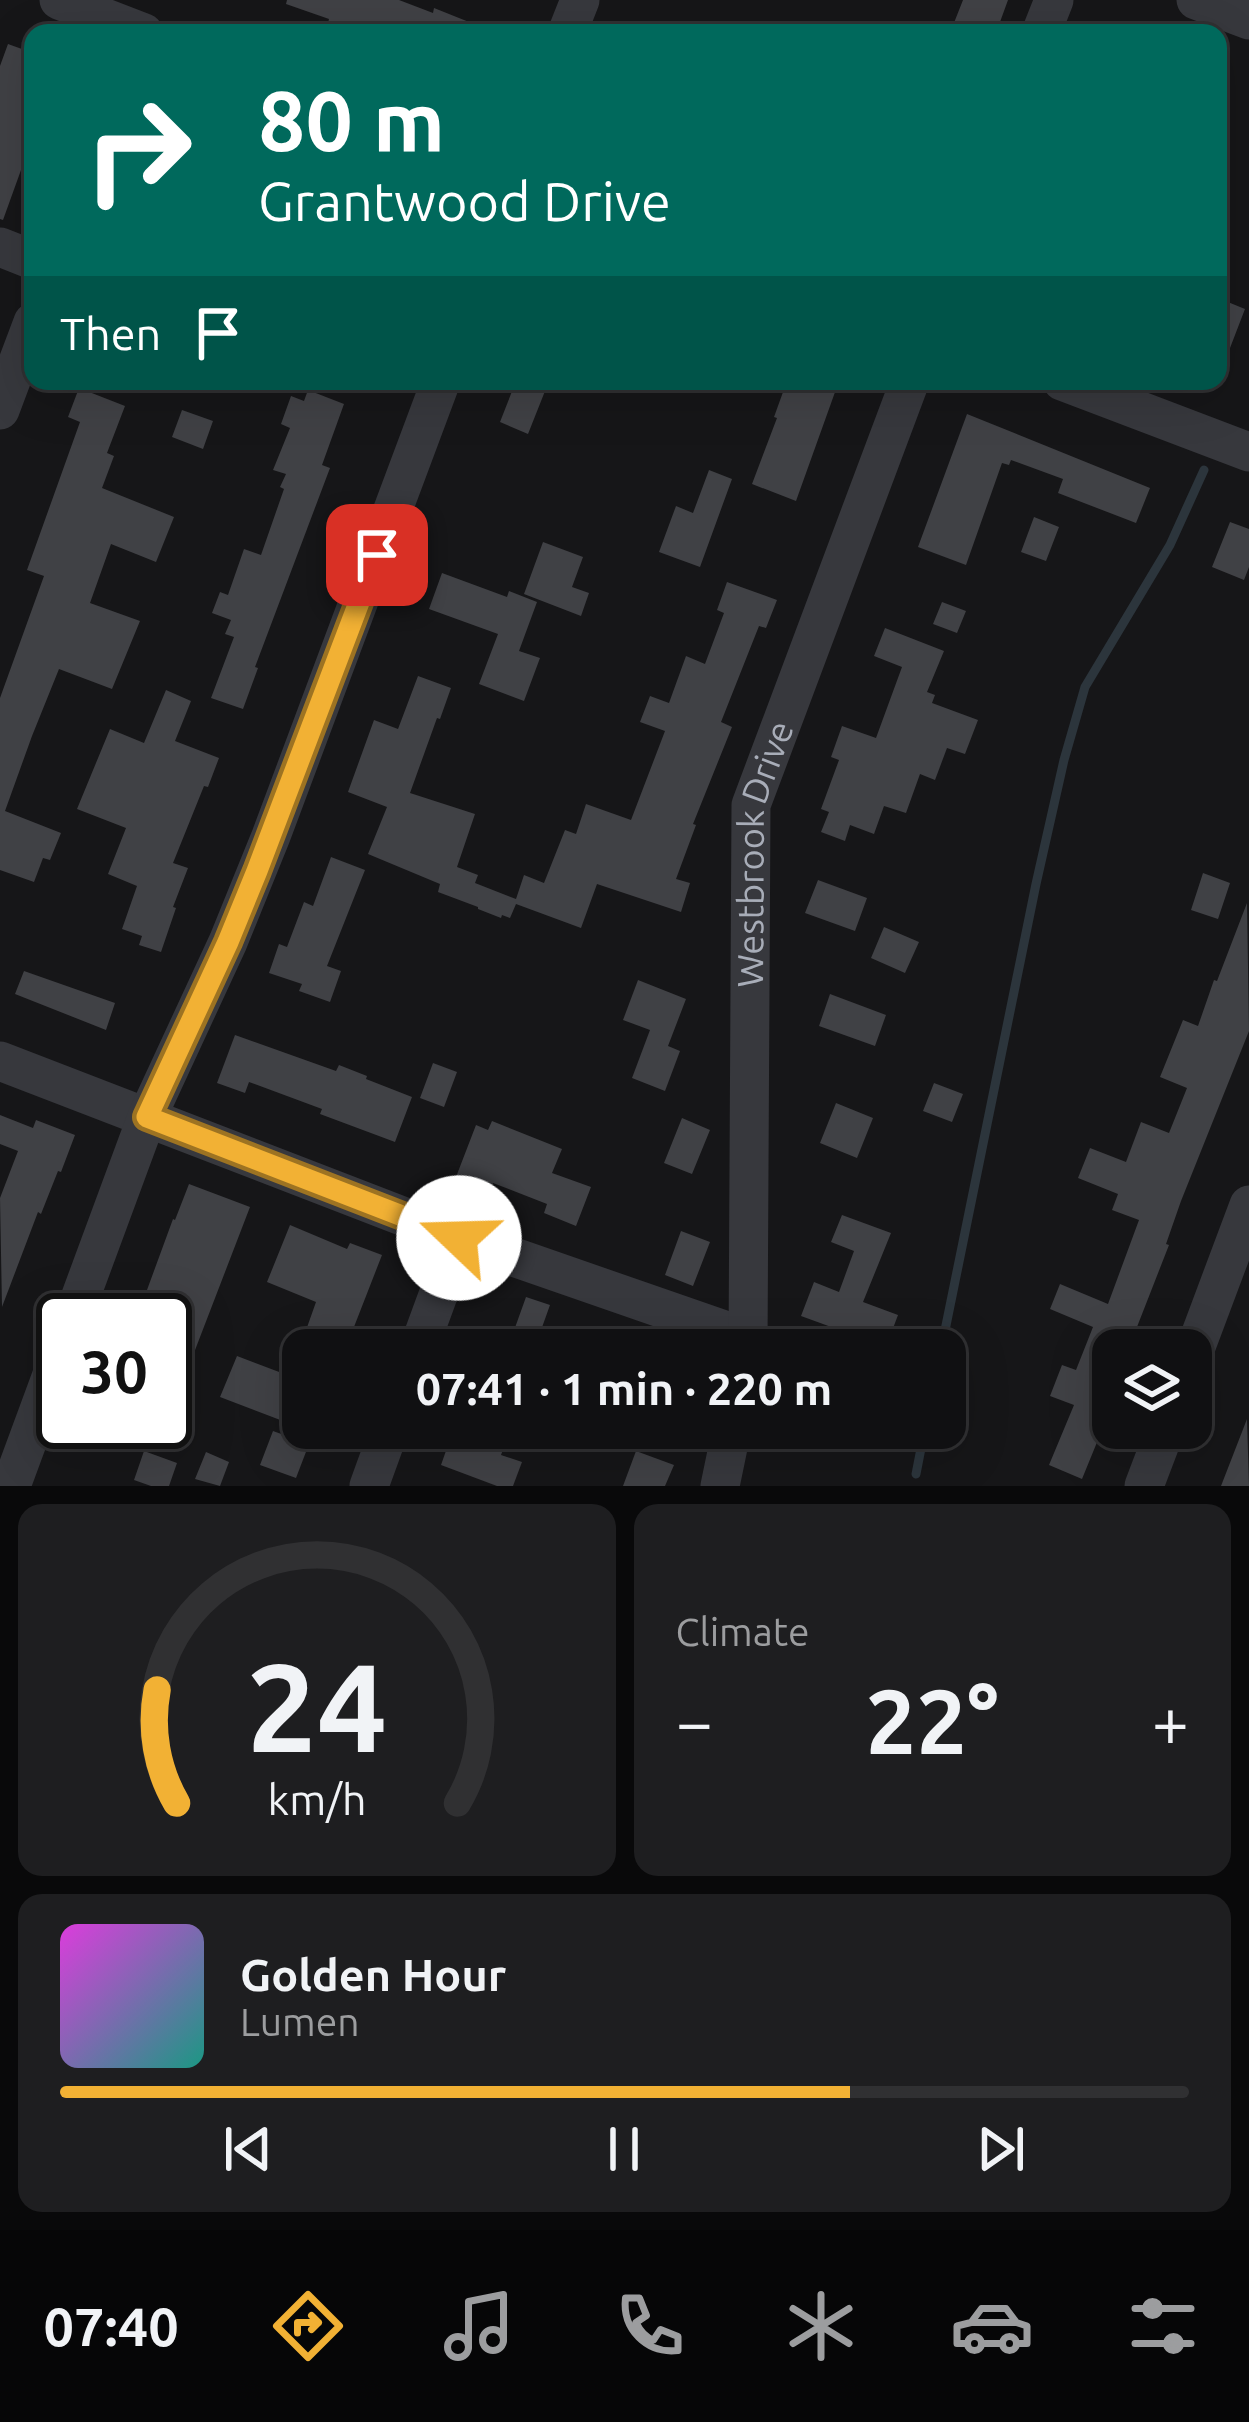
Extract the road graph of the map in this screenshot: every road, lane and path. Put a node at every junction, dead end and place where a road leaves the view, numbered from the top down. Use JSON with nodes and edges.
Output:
{"nodes":[{"id":1,"x":59,"y":0,"type":"edge"},
{"id":2,"x":1196,"y":0,"type":"edge"},
{"id":3,"x":1249,"y":20,"type":"edge"},
{"id":4,"x":121,"y":24,"type":"edge"},
{"id":5,"x":24,"y":346,"type":"edge"},
{"id":6,"x":438,"y":390,"type":"edge"},
{"id":7,"x":907,"y":390,"type":"edge"},
{"id":8,"x":1087,"y":390,"type":"edge"},
{"id":9,"x":0,"y":410,"type":"edge"},
{"id":10,"x":1249,"y":452,"type":"edge"},
{"id":11,"x":0,"y":1061,"type":"edge"},
{"id":12,"x":147,"y":1117,"type":"junction"},
{"id":13,"x":1249,"y":1205,"type":"edge"},
{"id":14,"x":459,"y":1238,"type":"junction"},
{"id":15,"x":82,"y":1293,"type":"edge"},
{"id":16,"x":426,"y":1329,"type":"edge"},
{"id":17,"x":706,"y":1329,"type":"edge"},
{"id":18,"x":749,"y":1329,"type":"edge"},
{"id":19,"x":1203,"y":1329,"type":"edge"},
{"id":20,"x":36,"y":1418,"type":"edge"},
{"id":21,"x":382,"y":1449,"type":"edge"},
{"id":22,"x":728,"y":1449,"type":"edge"},
{"id":23,"x":1158,"y":1449,"type":"edge"},
{"id":24,"x":11,"y":1486,"type":"edge"},
{"id":25,"x":369,"y":1486,"type":"edge"},
{"id":26,"x":720,"y":1486,"type":"edge"},
{"id":27,"x":1144,"y":1486,"type":"edge"}],
"edges":[{"from":1,"to":4,"type":"street"},
{"from":2,"to":3,"type":"street"},
{"from":5,"to":9,"type":"street"},
{"from":6,"to":12,"type":"street"},
{"from":7,"to":18,"type":"street","name":"Westbrook Drive"},
{"from":8,"to":10,"type":"street"},
{"from":11,"to":12,"type":"street"},
{"from":12,"to":14,"type":"street"},
{"from":12,"to":15,"type":"street"},
{"from":13,"to":19,"type":"street"},
{"from":14,"to":16,"type":"street"},
{"from":14,"to":17,"type":"street"},
{"from":20,"to":24,"type":"street"},
{"from":21,"to":25,"type":"street"},
{"from":22,"to":26,"type":"street"},
{"from":23,"to":27,"type":"street"}]}
